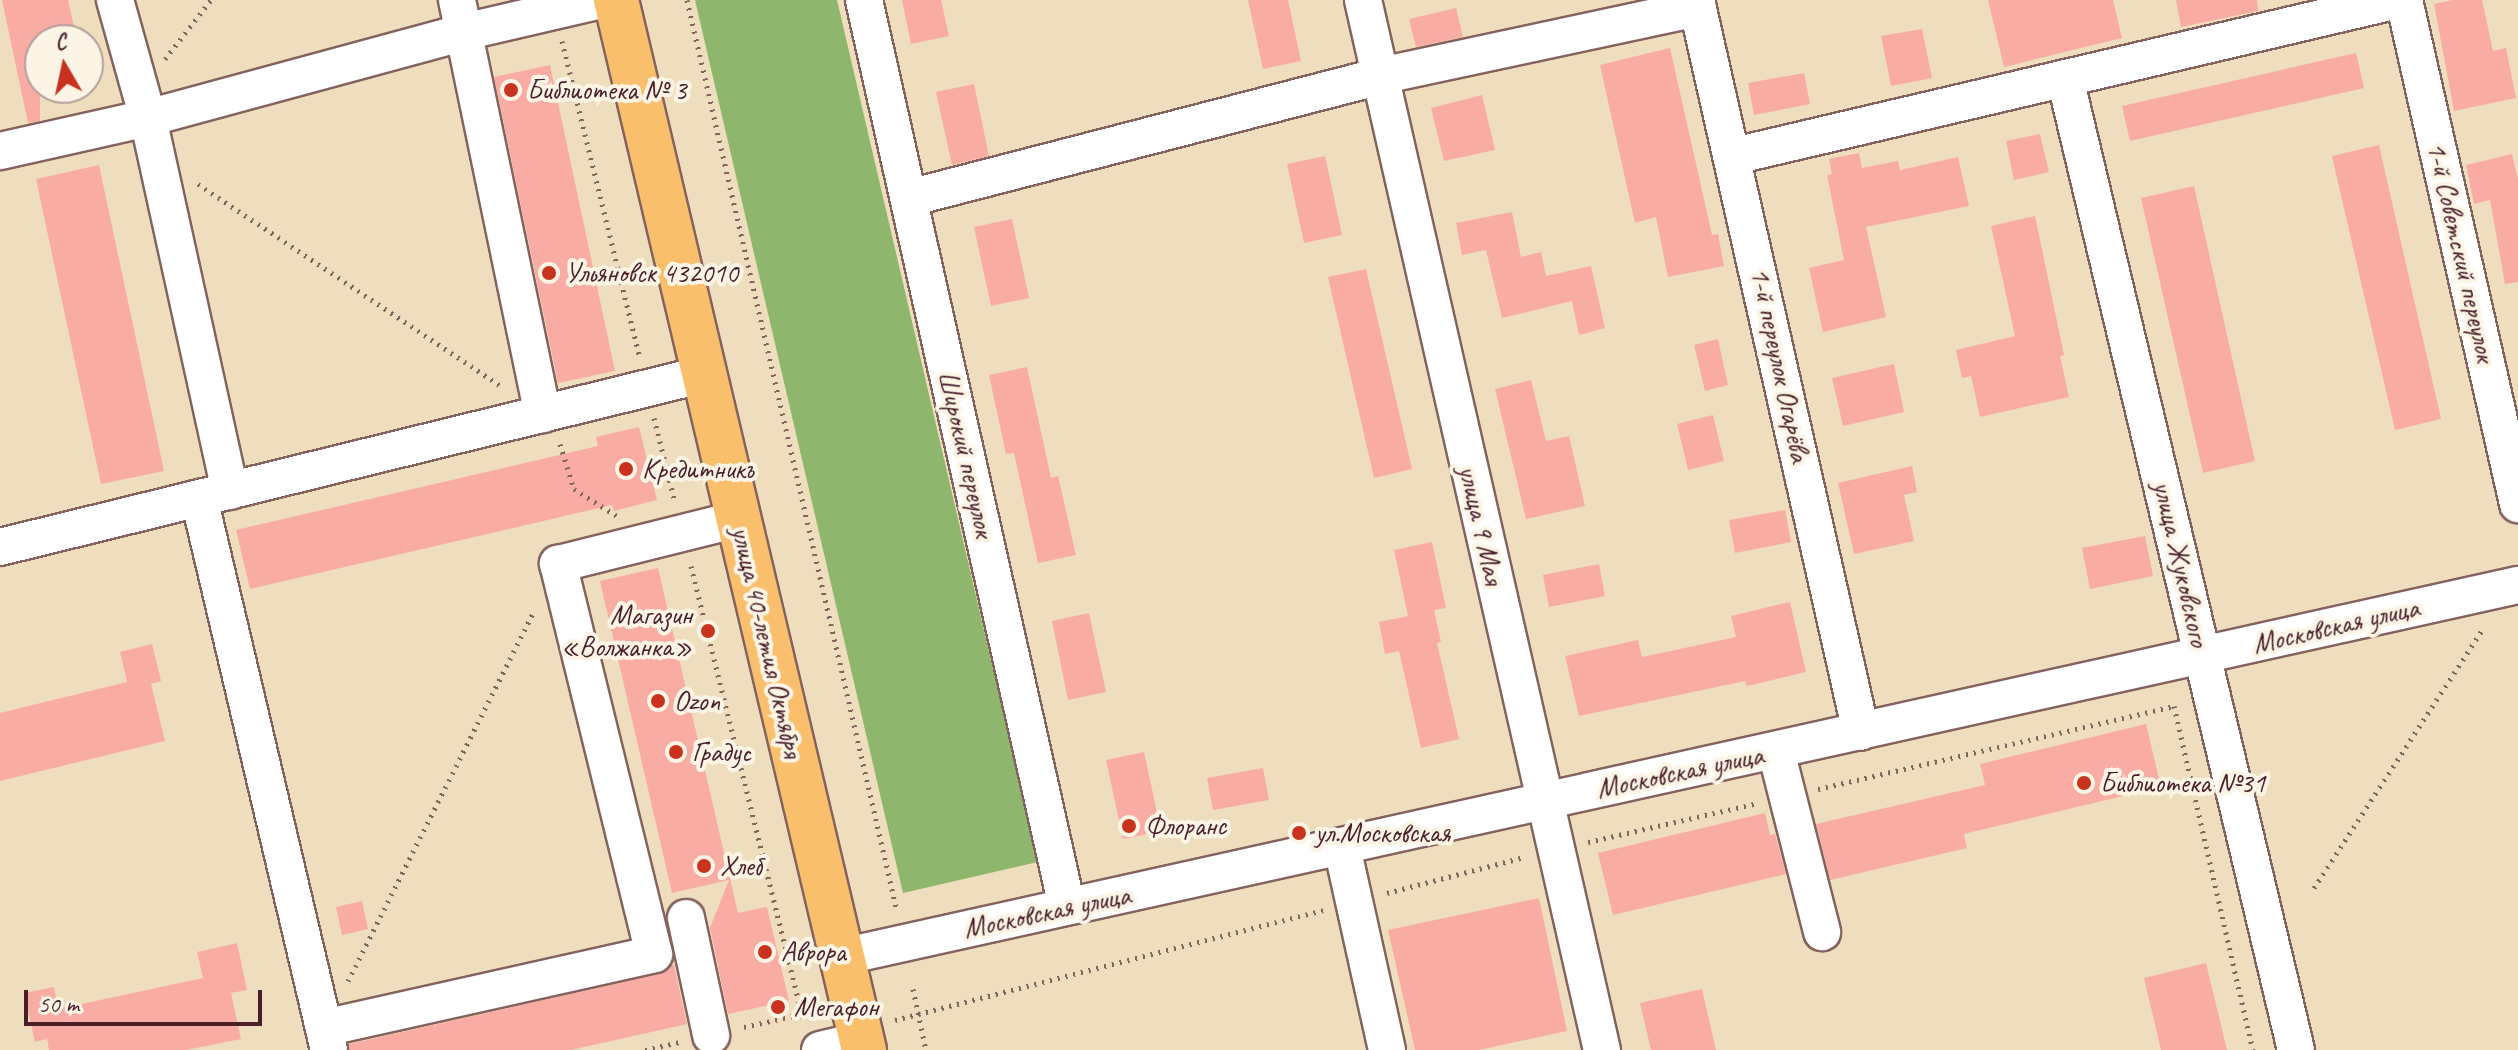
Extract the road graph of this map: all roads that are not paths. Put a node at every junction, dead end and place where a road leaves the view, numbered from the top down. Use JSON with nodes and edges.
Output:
{"nodes":[{"id":1,"x":115,"y":0,"type":"edge"},
{"id":2,"x":601,"y":0,"type":"edge"},
{"id":3,"x":616,"y":0,"type":"edge"},
{"id":4,"x":864,"y":0,"type":"edge"},
{"id":5,"x":1363,"y":0,"type":"edge"},
{"id":6,"x":2398,"y":0,"type":"edge"},
{"id":7,"x":2404,"y":0,"type":"edge"},
{"id":8,"x":1697,"y":4,"type":"edge"},
{"id":9,"x":461,"y":16,"type":"edge"},
{"id":10,"x":1380,"y":76,"type":"junction"},
{"id":11,"x":2065,"y":78,"type":"junction"},
{"id":12,"x":144,"y":104,"type":"junction"},
{"id":13,"x":0,"y":151,"type":"edge"},
{"id":14,"x":1734,"y":156,"type":"junction"},
{"id":15,"x":909,"y":198,"type":"junction"},
{"id":16,"x":705,"y":374,"type":"junction"},
{"id":17,"x":547,"y":413,"type":"junction"},
{"id":18,"x":214,"y":494,"type":"junction"},
{"id":19,"x":2518,"y":504,"type":"edge"},
{"id":20,"x":739,"y":519,"type":"junction"},
{"id":21,"x":0,"y":547,"type":"edge"},
{"id":22,"x":2516,"y":596,"type":"edge"},
{"id":23,"x":2202,"y":656,"type":"junction"},
{"id":24,"x":1861,"y":732,"type":"junction"},
{"id":25,"x":1776,"y":751,"type":"junction"},
{"id":26,"x":1544,"y":802,"type":"junction"},
{"id":27,"x":1342,"y":847,"type":"junction"},
{"id":28,"x":1067,"y":907,"type":"junction"},
{"id":29,"x":686,"y":918,"type":"dead end"},
{"id":30,"x":1822,"y":932,"type":"dead end"},
{"id":31,"x":841,"y":957,"type":"junction"},
{"id":32,"x":711,"y":1035,"type":"dead end"},
{"id":33,"x":326,"y":1039,"type":"edge"},
{"id":34,"x":860,"y":1040,"type":"edge"},
{"id":35,"x":1387,"y":1050,"type":"edge"},
{"id":36,"x":1602,"y":1050,"type":"edge"},
{"id":37,"x":2296,"y":1050,"type":"edge"}],
"edges":[{"from":1,"to":12,"type":"street"},
{"from":2,"to":9,"type":"street"},
{"from":3,"to":16,"type":"main road","name":"улица 40-летия Октября"},
{"from":4,"to":15,"type":"street","name":"Широкий переулок"},
{"from":5,"to":10,"type":"street","name":"улица 9 Мая"},
{"from":6,"to":11,"type":"street"},
{"from":7,"to":19,"type":"street","name":"1-й Советский переулок"},
{"from":8,"to":10,"type":"street"},
{"from":8,"to":14,"type":"street","name":"1-й переулок Огарёва"},
{"from":9,"to":12,"type":"street"},
{"from":9,"to":17,"type":"street"},
{"from":10,"to":15,"type":"street"},
{"from":10,"to":26,"type":"street","name":"улица 9 Мая"},
{"from":11,"to":14,"type":"street"},
{"from":11,"to":23,"type":"street","name":"улица Жуковского"},
{"from":12,"to":13,"type":"street"},
{"from":12,"to":18,"type":"street"},
{"from":14,"to":24,"type":"street","name":"1-й переулок Огарёва"},
{"from":15,"to":28,"type":"street","name":"Широкий переулок"},
{"from":16,"to":17,"type":"street"},
{"from":16,"to":20,"type":"main road","name":"улица 40-летия Октября"},
{"from":17,"to":18,"type":"street"},
{"from":18,"to":21,"type":"street"},
{"from":18,"to":33,"type":"street"},
{"from":20,"to":31,"type":"main road","name":"улица 40-летия Октября"},
{"from":20,"to":33,"type":"street"},
{"from":22,"to":23,"type":"street","name":"Московская улица"},
{"from":23,"to":24,"type":"street","name":"Московская улица"},
{"from":23,"to":37,"type":"street","name":"улица Жуковского"},
{"from":24,"to":25,"type":"street","name":"Московская улица"},
{"from":25,"to":26,"type":"street","name":"Московская улица"},
{"from":25,"to":30,"type":"street"},
{"from":26,"to":27,"type":"street","name":"Московская улица"},
{"from":26,"to":36,"type":"street","name":"улица 9 Мая"},
{"from":27,"to":28,"type":"street","name":"Московская улица"},
{"from":27,"to":35,"type":"street"},
{"from":28,"to":31,"type":"street","name":"Московская улица"},
{"from":29,"to":32,"type":"street"},
{"from":31,"to":34,"type":"main road","name":"улица 40-летия Октября"}]}
